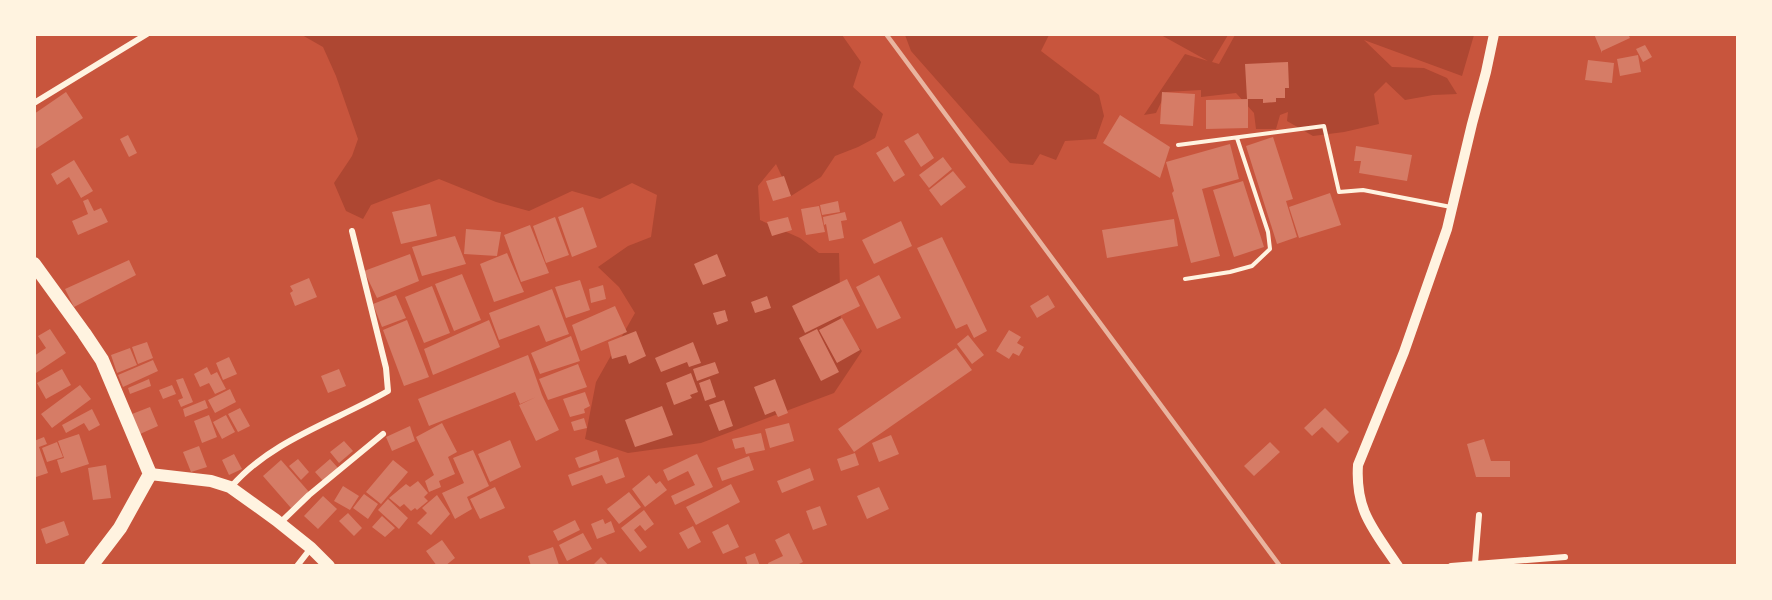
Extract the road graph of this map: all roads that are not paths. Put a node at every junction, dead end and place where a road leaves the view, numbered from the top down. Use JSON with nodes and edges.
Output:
{"nodes":[{"id":1,"x":147,"y":34,"type":"edge"},
{"id":2,"x":1494,"y":34,"type":"edge"},
{"id":3,"x":34,"y":103,"type":"edge"},
{"id":4,"x":1237,"y":138,"type":"junction"},
{"id":5,"x":1178,"y":146,"type":"dead end"},
{"id":6,"x":1452,"y":207,"type":"junction"},
{"id":7,"x":352,"y":231,"type":"dead end"},
{"id":8,"x":34,"y":264,"type":"edge"},
{"id":9,"x":1185,"y":279,"type":"dead end"},
{"id":10,"x":383,"y":434,"type":"dead end"},
{"id":11,"x":150,"y":474,"type":"junction"},
{"id":12,"x":230,"y":487,"type":"junction"},
{"id":13,"x":1479,"y":515,"type":"dead end"},
{"id":14,"x":280,"y":524,"type":"junction"},
{"id":15,"x":311,"y":548,"type":"junction"},
{"id":16,"x":1565,"y":557,"type":"dead end"},
{"id":17,"x":1475,"y":563,"type":"junction"},
{"id":18,"x":91,"y":566,"type":"edge"},
{"id":19,"x":297,"y":566,"type":"edge"},
{"id":20,"x":328,"y":566,"type":"edge"},
{"id":21,"x":1398,"y":566,"type":"edge"},
{"id":22,"x":1451,"y":566,"type":"edge"}],
"edges":[{"from":1,"to":3,"type":"street"},
{"from":2,"to":6,"type":"street"},
{"from":4,"to":5,"type":"lane"},
{"from":4,"to":6,"type":"lane"},
{"from":4,"to":9,"type":"lane"},
{"from":6,"to":21,"type":"street"},
{"from":7,"to":12,"type":"street"},
{"from":8,"to":11,"type":"main road"},
{"from":10,"to":14,"type":"street"},
{"from":11,"to":12,"type":"main road"},
{"from":11,"to":18,"type":"main road"},
{"from":12,"to":14,"type":"main road"},
{"from":13,"to":17,"type":"street"},
{"from":14,"to":15,"type":"main road"},
{"from":15,"to":19,"type":"street"},
{"from":15,"to":20,"type":"main road"},
{"from":16,"to":17,"type":"street"},
{"from":17,"to":22,"type":"street"}]}
